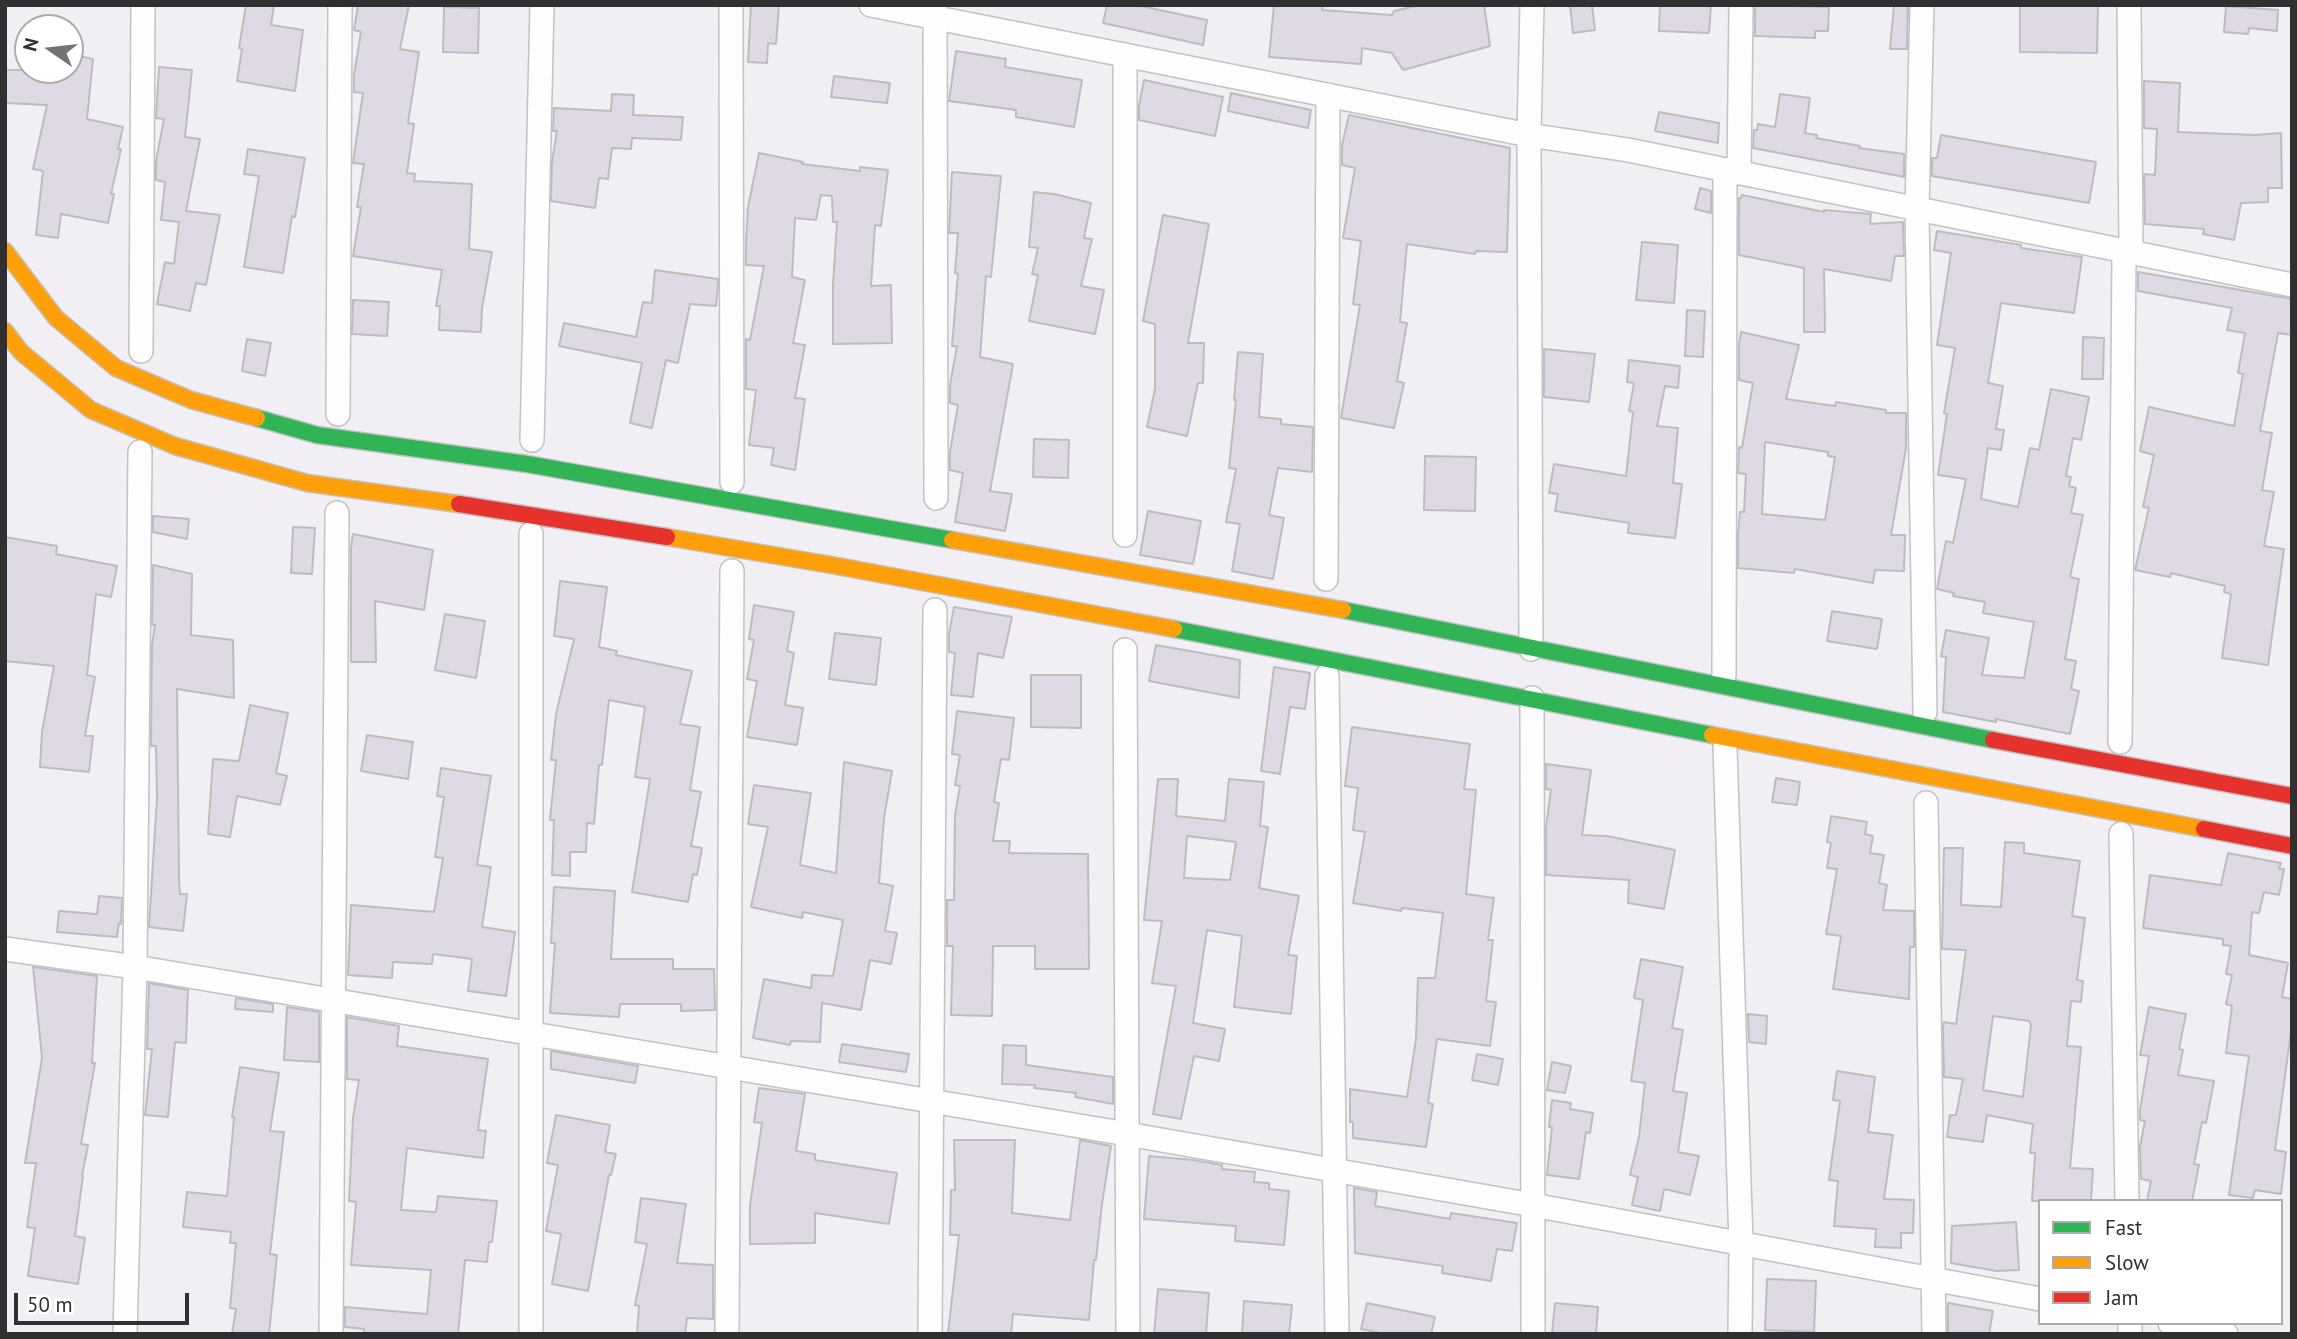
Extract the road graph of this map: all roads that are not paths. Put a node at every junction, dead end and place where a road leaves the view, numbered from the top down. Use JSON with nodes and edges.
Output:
{"nodes":[{"id":1,"x":143,"y":5,"type":"edge"},
{"id":2,"x":340,"y":5,"type":"edge"},
{"id":3,"x":542,"y":5,"type":"edge"},
{"id":4,"x":732,"y":5,"type":"edge"},
{"id":5,"x":871,"y":5,"type":"edge"},
{"id":6,"x":1532,"y":5,"type":"edge"},
{"id":7,"x":1741,"y":5,"type":"edge"},
{"id":8,"x":1922,"y":5,"type":"edge"},
{"id":9,"x":2129,"y":5,"type":"edge"},
{"id":10,"x":935,"y":12,"type":"edge"},
{"id":11,"x":1125,"y":55,"type":"junction"},
{"id":12,"x":1328,"y":95,"type":"junction"},
{"id":13,"x":1529,"y":135,"type":"junction"},
{"id":14,"x":1732,"y":171,"type":"junction"},
{"id":15,"x":1917,"y":209,"type":"junction"},
{"id":16,"x":5,"y":251,"type":"edge"},
{"id":17,"x":2128,"y":252,"type":"junction"},
{"id":18,"x":2292,"y":285,"type":"edge"},
{"id":19,"x":5,"y":331,"type":"edge"},
{"id":20,"x":141,"y":351,"type":"dead end"},
{"id":21,"x":338,"y":414,"type":"dead end"},
{"id":22,"x":532,"y":440,"type":"dead end"},
{"id":23,"x":140,"y":452,"type":"dead end"},
{"id":24,"x":732,"y":482,"type":"dead end"},
{"id":25,"x":936,"y":498,"type":"dead end"},
{"id":26,"x":337,"y":513,"type":"dead end"},
{"id":27,"x":531,"y":534,"type":"dead end"},
{"id":28,"x":1125,"y":535,"type":"dead end"},
{"id":29,"x":732,"y":571,"type":"dead end"},
{"id":30,"x":1326,"y":579,"type":"dead end"},
{"id":31,"x":935,"y":610,"type":"dead end"},
{"id":32,"x":1531,"y":649,"type":"junction"},
{"id":33,"x":1125,"y":650,"type":"dead end"},
{"id":34,"x":1724,"y":675,"type":"dead end"},
{"id":35,"x":1327,"y":676,"type":"dead end"},
{"id":36,"x":1532,"y":698,"type":"junction"},
{"id":37,"x":1925,"y":712,"type":"dead end"},
{"id":38,"x":2120,"y":741,"type":"dead end"},
{"id":39,"x":1725,"y":747,"type":"dead end"},
{"id":40,"x":2292,"y":796,"type":"edge"},
{"id":41,"x":1926,"y":803,"type":"dead end"},
{"id":42,"x":2121,"y":834,"type":"dead end"},
{"id":43,"x":2292,"y":846,"type":"edge"},
{"id":44,"x":5,"y":949,"type":"edge"},
{"id":45,"x":135,"y":967,"type":"junction"},
{"id":46,"x":333,"y":1000,"type":"junction"},
{"id":47,"x":532,"y":1034,"type":"junction"},
{"id":48,"x":729,"y":1067,"type":"junction"},
{"id":49,"x":932,"y":1101,"type":"junction"},
{"id":50,"x":1127,"y":1134,"type":"junction"},
{"id":51,"x":1336,"y":1171,"type":"junction"},
{"id":52,"x":2127,"y":1199,"type":"edge"},
{"id":53,"x":1534,"y":1205,"type":"junction"},
{"id":54,"x":1741,"y":1243,"type":"junction"},
{"id":55,"x":1934,"y":1279,"type":"junction"},
{"id":56,"x":2038,"y":1299,"type":"edge"},
{"id":57,"x":2180,"y":1325,"type":"edge"},
{"id":58,"x":125,"y":1334,"type":"edge"},
{"id":59,"x":331,"y":1334,"type":"edge"},
{"id":60,"x":531,"y":1334,"type":"edge"},
{"id":61,"x":727,"y":1334,"type":"edge"},
{"id":62,"x":930,"y":1334,"type":"edge"},
{"id":63,"x":1128,"y":1334,"type":"edge"},
{"id":64,"x":1337,"y":1334,"type":"edge"},
{"id":65,"x":1533,"y":1334,"type":"edge"},
{"id":66,"x":1740,"y":1334,"type":"edge"},
{"id":67,"x":1934,"y":1334,"type":"edge"},
{"id":68,"x":2226,"y":1334,"type":"edge"}],
"edges":[{"from":1,"to":20,"type":"street"},
{"from":2,"to":21,"type":"street"},
{"from":3,"to":22,"type":"street"},
{"from":4,"to":24,"type":"street"},
{"from":5,"to":10,"type":"street"},
{"from":6,"to":13,"type":"street"},
{"from":7,"to":14,"type":"street"},
{"from":8,"to":15,"type":"street"},
{"from":9,"to":17,"type":"street"},
{"from":10,"to":11,"type":"street"},
{"from":10,"to":25,"type":"street"},
{"from":11,"to":12,"type":"street"},
{"from":11,"to":28,"type":"street"},
{"from":12,"to":13,"type":"street"},
{"from":12,"to":30,"type":"street"},
{"from":13,"to":14,"type":"street"},
{"from":13,"to":32,"type":"street"},
{"from":14,"to":15,"type":"street"},
{"from":14,"to":34,"type":"street"},
{"from":15,"to":17,"type":"street"},
{"from":15,"to":37,"type":"street"},
{"from":16,"to":32,"type":"main road"},
{"from":17,"to":18,"type":"street"},
{"from":17,"to":38,"type":"street"},
{"from":19,"to":36,"type":"main road"},
{"from":23,"to":45,"type":"street"},
{"from":26,"to":46,"type":"street"},
{"from":27,"to":47,"type":"street"},
{"from":29,"to":48,"type":"street"},
{"from":31,"to":49,"type":"street"},
{"from":32,"to":40,"type":"main road"},
{"from":33,"to":50,"type":"street"},
{"from":35,"to":51,"type":"street"},
{"from":36,"to":43,"type":"main road"},
{"from":36,"to":53,"type":"street"},
{"from":39,"to":54,"type":"street"},
{"from":41,"to":55,"type":"street"},
{"from":42,"to":52,"type":"street"},
{"from":44,"to":45,"type":"street"},
{"from":45,"to":46,"type":"street"},
{"from":45,"to":58,"type":"street"},
{"from":46,"to":47,"type":"street"},
{"from":46,"to":59,"type":"street"},
{"from":47,"to":48,"type":"street"},
{"from":47,"to":60,"type":"street"},
{"from":48,"to":49,"type":"street"},
{"from":48,"to":61,"type":"street"},
{"from":49,"to":50,"type":"street"},
{"from":49,"to":62,"type":"street"},
{"from":50,"to":51,"type":"street"},
{"from":50,"to":63,"type":"street"},
{"from":51,"to":53,"type":"street"},
{"from":51,"to":64,"type":"street"},
{"from":53,"to":54,"type":"street"},
{"from":53,"to":65,"type":"street"},
{"from":54,"to":55,"type":"street"},
{"from":54,"to":66,"type":"street"},
{"from":55,"to":56,"type":"street"},
{"from":55,"to":67,"type":"street"},
{"from":57,"to":68,"type":"street"}]}
